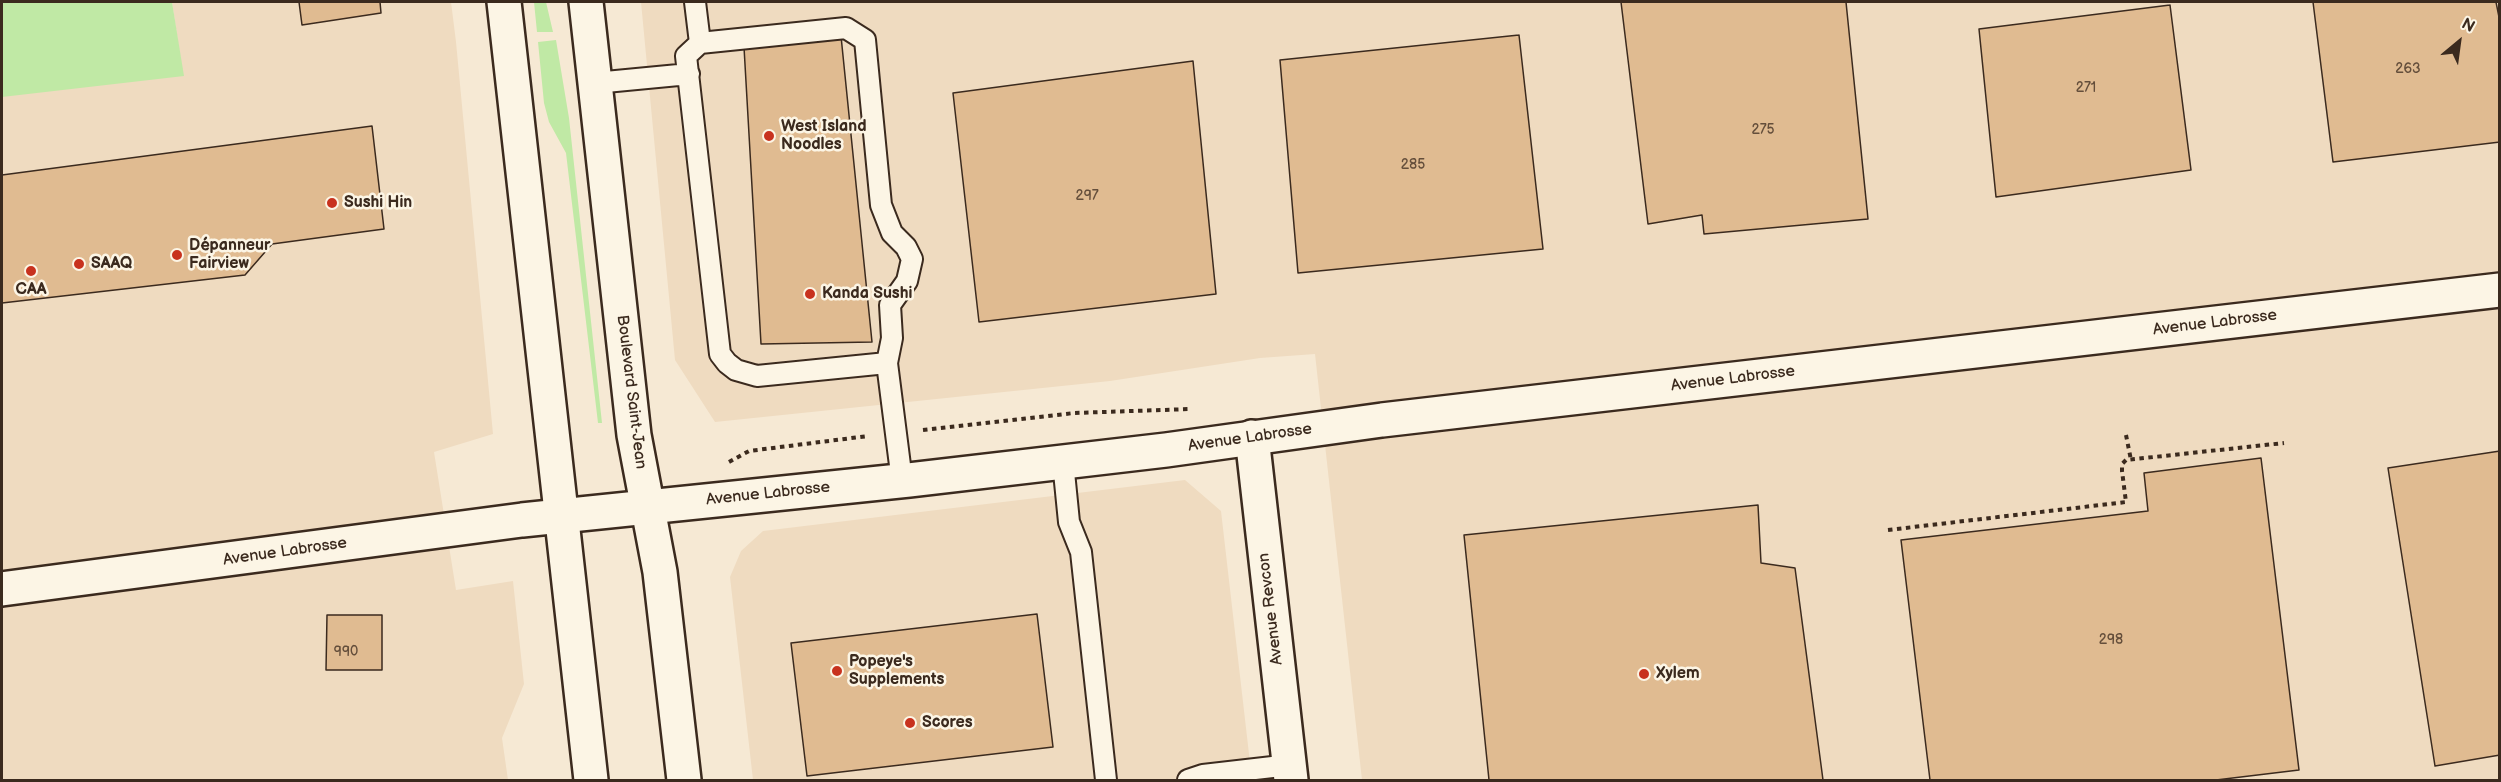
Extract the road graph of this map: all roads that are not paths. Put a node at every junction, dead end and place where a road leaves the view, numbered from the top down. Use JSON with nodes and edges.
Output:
{"nodes":[{"id":1,"x":504,"y":2,"type":"edge"},
{"id":2,"x":586,"y":2,"type":"edge"},
{"id":3,"x":695,"y":2,"type":"edge"},
{"id":4,"x":700,"y":43,"type":"junction"},
{"id":5,"x":689,"y":74,"type":"junction"},
{"id":6,"x":595,"y":83,"type":"junction"},
{"id":7,"x":2499,"y":290,"type":"edge"},
{"id":8,"x":887,"y":363,"type":"junction"},
{"id":9,"x":1252,"y":437,"type":"junction"},
{"id":10,"x":1063,"y":462,"type":"junction"},
{"id":11,"x":902,"y":481,"type":"junction"},
{"id":12,"x":647,"y":506,"type":"junction"},
{"id":13,"x":561,"y":516,"type":"junction"},
{"id":14,"x":2,"y":589,"type":"edge"},
{"id":15,"x":1290,"y":773,"type":"edge"},
{"id":16,"x":591,"y":780,"type":"edge"},
{"id":17,"x":684,"y":780,"type":"edge"},
{"id":18,"x":1106,"y":780,"type":"edge"},
{"id":19,"x":1188,"y":780,"type":"edge"}],
"edges":[{"from":1,"to":13,"type":"street"},
{"from":2,"to":6,"type":"street","name":"Boulevard Saint-Jean"},
{"from":3,"to":4,"type":"lane"},
{"from":4,"to":5,"type":"lane"},
{"from":4,"to":8,"type":"lane"},
{"from":5,"to":6,"type":"lane"},
{"from":5,"to":8,"type":"lane"},
{"from":6,"to":12,"type":"street","name":"Boulevard Saint-Jean"},
{"from":7,"to":9,"type":"street","name":"Avenue Labrosse"},
{"from":8,"to":11,"type":"lane"},
{"from":9,"to":10,"type":"street","name":"Avenue Labrosse"},
{"from":9,"to":15,"type":"street","name":"Avenue Revcon"},
{"from":10,"to":11,"type":"street","name":"Avenue Labrosse"},
{"from":10,"to":18,"type":"lane"},
{"from":11,"to":12,"type":"street","name":"Avenue Labrosse"},
{"from":12,"to":13,"type":"street","name":"Avenue Labrosse"},
{"from":12,"to":17,"type":"street","name":"Boulevard Saint-Jean"},
{"from":13,"to":14,"type":"street","name":"Avenue Labrosse"},
{"from":13,"to":16,"type":"street"},
{"from":15,"to":19,"type":"lane"}]}
